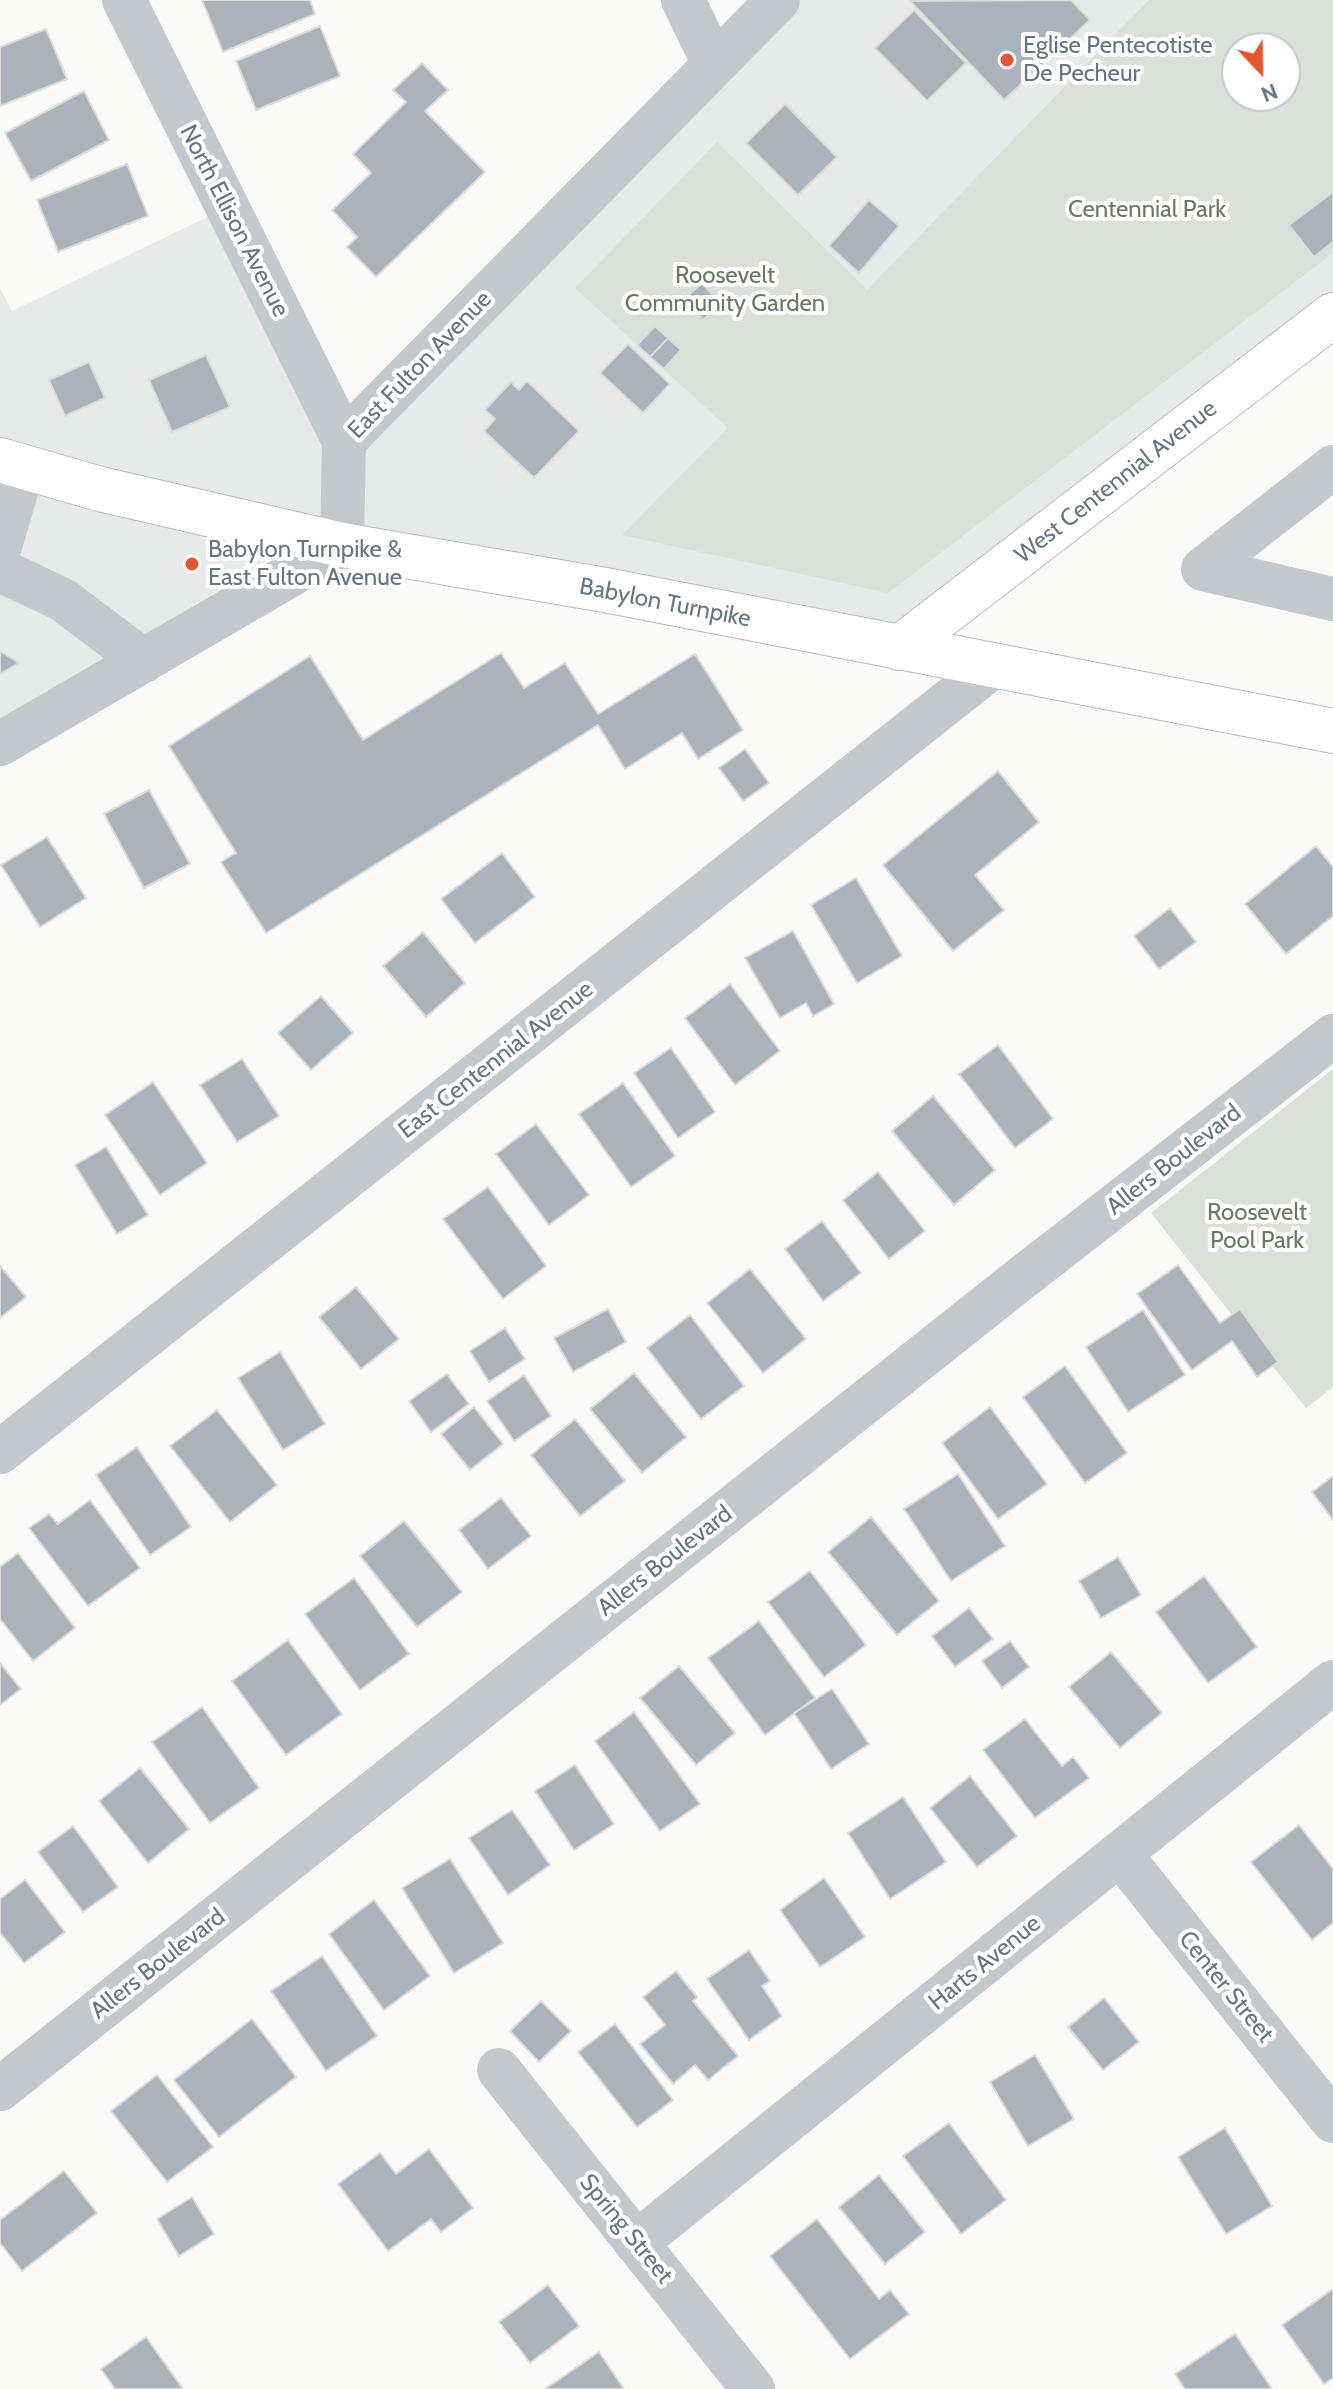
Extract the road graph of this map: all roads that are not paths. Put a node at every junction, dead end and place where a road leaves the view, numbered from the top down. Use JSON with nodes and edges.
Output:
{"nodes":[{"id":1,"x":124,"y":0,"type":"edge"},
{"id":2,"x":683,"y":0,"type":"edge"},
{"id":3,"x":778,"y":0,"type":"edge"},
{"id":4,"x":714,"y":64,"type":"junction"},
{"id":5,"x":1333,"y":315,"type":"edge"},
{"id":6,"x":344,"y":441,"type":"junction"},
{"id":7,"x":12,"y":464,"type":"edge"},
{"id":8,"x":1333,"y":467,"type":"edge"},
{"id":9,"x":342,"y":545,"type":"junction"},
{"id":10,"x":0,"y":546,"type":"edge"},
{"id":11,"x":0,"y":570,"type":"edge"},
{"id":12,"x":1333,"y":599,"type":"edge"},
{"id":13,"x":899,"y":648,"type":"junction"},
{"id":14,"x":144,"y":661,"type":"junction"},
{"id":15,"x":992,"y":667,"type":"junction"},
{"id":16,"x":1333,"y":731,"type":"edge"},
{"id":17,"x":0,"y":744,"type":"edge"},
{"id":18,"x":1333,"y":1036,"type":"edge"},
{"id":19,"x":0,"y":1452,"type":"edge"},
{"id":20,"x":1333,"y":1682,"type":"edge"},
{"id":21,"x":1120,"y":1854,"type":"junction"},
{"id":22,"x":499,"y":2070,"type":"dead end"},
{"id":23,"x":0,"y":2089,"type":"edge"},
{"id":24,"x":1333,"y":2121,"type":"edge"},
{"id":25,"x":636,"y":2243,"type":"junction"},
{"id":26,"x":753,"y":2389,"type":"edge"}],
"edges":[{"from":1,"to":6,"type":"street","name":"North Ellison Avenue"},
{"from":2,"to":4,"type":"street"},
{"from":3,"to":4,"type":"street","name":"East Fulton Avenue"},
{"from":4,"to":6,"type":"street","name":"East Fulton Avenue"},
{"from":5,"to":13,"type":"main road","name":"West Centennial Avenue"},
{"from":6,"to":9,"type":"street","name":"East Fulton Avenue"},
{"from":7,"to":9,"type":"main road","name":"Babylon Turnpike"},
{"from":7,"to":10,"type":"street"},
{"from":8,"to":12,"type":"street"},
{"from":9,"to":13,"type":"main road","name":"Babylon Turnpike"},
{"from":9,"to":14,"type":"street"},
{"from":11,"to":14,"type":"street"},
{"from":13,"to":15,"type":"main road","name":"Babylon Turnpike"},
{"from":14,"to":17,"type":"street"},
{"from":15,"to":16,"type":"main road","name":"Babylon Turnpike"},
{"from":15,"to":19,"type":"street","name":"East Centennial Avenue"},
{"from":18,"to":23,"type":"street","name":"Allers Boulevard"},
{"from":20,"to":21,"type":"street","name":"Harts Avenue"},
{"from":21,"to":24,"type":"street","name":"Center Street"},
{"from":21,"to":25,"type":"street","name":"Harts Avenue"},
{"from":22,"to":25,"type":"street","name":"Spring Street"},
{"from":25,"to":26,"type":"street","name":"Spring Street"}]}
